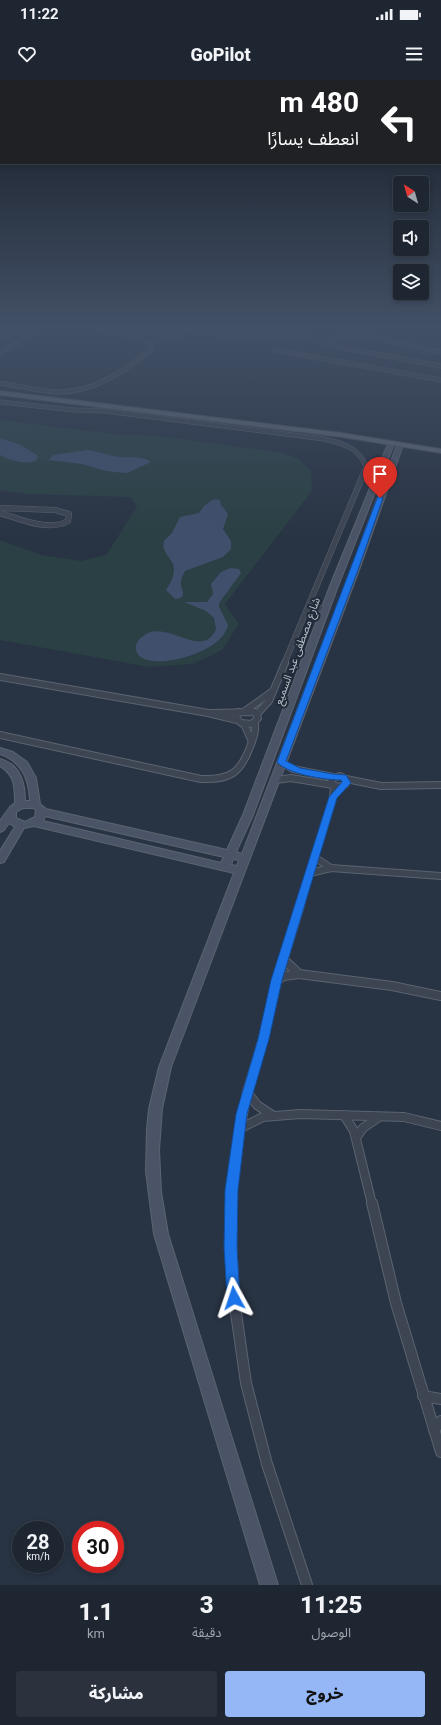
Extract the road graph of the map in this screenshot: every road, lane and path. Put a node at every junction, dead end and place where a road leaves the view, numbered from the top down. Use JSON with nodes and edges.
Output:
{"nodes":[{"id":1,"x":42,"y":397,"type":"edge"},
{"id":2,"x":44,"y":397,"type":"edge"},
{"id":3,"x":0,"y":402,"type":"edge"},
{"id":4,"x":395,"y":445,"type":"junction"},
{"id":5,"x":441,"y":447,"type":"edge"},
{"id":6,"x":441,"y":451,"type":"edge"},
{"id":7,"x":0,"y":508,"type":"edge"},
{"id":8,"x":0,"y":513,"type":"edge"},
{"id":9,"x":342,"y":568,"type":"junction"},
{"id":10,"x":355,"y":570,"type":"junction"},
{"id":11,"x":334,"y":586,"type":"junction"},
{"id":12,"x":348,"y":587,"type":"junction"},
{"id":13,"x":309,"y":607,"type":"junction"},
{"id":14,"x":324,"y":609,"type":"junction"},
{"id":15,"x":0,"y":676,"type":"edge"},
{"id":16,"x":273,"y":691,"type":"junction"},
{"id":17,"x":242,"y":711,"type":"junction"},
{"id":18,"x":208,"y":713,"type":"junction"},
{"id":19,"x":257,"y":714,"type":"junction"},
{"id":20,"x":237,"y":720,"type":"junction"},
{"id":21,"x":255,"y":722,"type":"junction"},
{"id":22,"x":244,"y":724,"type":"junction"},
{"id":23,"x":0,"y":735,"type":"edge"},
{"id":24,"x":252,"y":742,"type":"junction"},
{"id":25,"x":0,"y":751,"type":"edge"},
{"id":26,"x":0,"y":762,"type":"edge"},
{"id":27,"x":281,"y":762,"type":"junction"},
{"id":28,"x":333,"y":777,"type":"junction"},
{"id":29,"x":275,"y":780,"type":"junction"},
{"id":30,"x":344,"y":784,"type":"junction"},
{"id":31,"x":333,"y":785,"type":"junction"},
{"id":32,"x":441,"y":785,"type":"edge"},
{"id":33,"x":333,"y":797,"type":"junction"},
{"id":34,"x":20,"y":805,"type":"junction"},
{"id":35,"x":38,"y":808,"type":"junction"},
{"id":36,"x":10,"y":814,"type":"junction"},
{"id":37,"x":35,"y":823,"type":"junction"},
{"id":38,"x":21,"y":825,"type":"junction"},
{"id":39,"x":0,"y":828,"type":"edge"},
{"id":40,"x":230,"y":854,"type":"junction"},
{"id":41,"x":314,"y":857,"type":"junction"},
{"id":42,"x":0,"y":860,"type":"edge"},
{"id":43,"x":243,"y":864,"type":"junction"},
{"id":44,"x":225,"y":866,"type":"junction"},
{"id":45,"x":331,"y":868,"type":"junction"},
{"id":46,"x":310,"y":873,"type":"junction"},
{"id":47,"x":441,"y":876,"type":"edge"},
{"id":48,"x":283,"y":959,"type":"junction"},
{"id":49,"x":299,"y":974,"type":"junction"},
{"id":50,"x":277,"y":980,"type":"junction"},
{"id":51,"x":441,"y":996,"type":"edge"},
{"id":52,"x":247,"y":1092,"type":"junction"},
{"id":53,"x":272,"y":1114,"type":"junction"},
{"id":54,"x":344,"y":1115,"type":"junction"},
{"id":55,"x":380,"y":1116,"type":"junction"},
{"id":56,"x":441,"y":1126,"type":"edge"},
{"id":57,"x":239,"y":1129,"type":"junction"},
{"id":58,"x":356,"y":1138,"type":"junction"},
{"id":59,"x":423,"y":1396,"type":"junction"},
{"id":60,"x":441,"y":1399,"type":"edge"},
{"id":61,"x":441,"y":1421,"type":"edge"},
{"id":62,"x":434,"y":1430,"type":"junction"},
{"id":63,"x":441,"y":1452,"type":"edge"},
{"id":64,"x":269,"y":1585,"type":"edge"},
{"id":65,"x":308,"y":1585,"type":"edge"}],
"edges":[{"from":1,"to":4,"type":"main road"},
{"from":2,"to":5,"type":"main road"},
{"from":3,"to":13,"type":"street"},
{"from":4,"to":6,"type":"main road"},
{"from":4,"to":9,"type":"street","name":"شارع مصطفى عبد السميع"},
{"from":4,"to":10,"type":"street"},
{"from":7,"to":8,"type":"street"},
{"from":9,"to":10,"type":"street"},
{"from":9,"to":11,"type":"street","name":"شارع مصطفى عبد السميع"},
{"from":10,"to":12,"type":"street"},
{"from":11,"to":12,"type":"street"},
{"from":11,"to":14,"type":"street","name":"شارع مصطفى عبد السميع"},
{"from":12,"to":27,"type":"street"},
{"from":13,"to":14,"type":"street"},
{"from":13,"to":16,"type":"street"},
{"from":14,"to":40,"type":"street","name":"شارع مصطفى عبد السميع"},
{"from":15,"to":18,"type":"street"},
{"from":16,"to":17,"type":"street"},
{"from":16,"to":19,"type":"street"},
{"from":17,"to":18,"type":"street"},
{"from":17,"to":19,"type":"street"},
{"from":17,"to":20,"type":"street"},
{"from":18,"to":20,"type":"street"},
{"from":19,"to":21,"type":"street"},
{"from":20,"to":22,"type":"street"},
{"from":21,"to":22,"type":"street"},
{"from":21,"to":24,"type":"street"},
{"from":22,"to":24,"type":"street"},
{"from":23,"to":24,"type":"street"},
{"from":25,"to":35,"type":"street"},
{"from":26,"to":34,"type":"street"},
{"from":27,"to":28,"type":"street"},
{"from":27,"to":29,"type":"street"},
{"from":28,"to":30,"type":"street"},
{"from":28,"to":31,"type":"street"},
{"from":29,"to":31,"type":"street"},
{"from":29,"to":43,"type":"street"},
{"from":30,"to":31,"type":"street"},
{"from":30,"to":32,"type":"street"},
{"from":30,"to":33,"type":"street"},
{"from":31,"to":33,"type":"street"},
{"from":33,"to":41,"type":"street"},
{"from":34,"to":35,"type":"street"},
{"from":34,"to":36,"type":"street"},
{"from":35,"to":37,"type":"street"},
{"from":35,"to":40,"type":"street"},
{"from":36,"to":38,"type":"street"},
{"from":36,"to":39,"type":"street"},
{"from":37,"to":38,"type":"street"},
{"from":37,"to":44,"type":"street"},
{"from":38,"to":42,"type":"street"},
{"from":40,"to":43,"type":"street"},
{"from":40,"to":44,"type":"street","name":"شارع مصطفى عبد السميع"},
{"from":41,"to":45,"type":"street"},
{"from":41,"to":46,"type":"street"},
{"from":43,"to":44,"type":"street"},
{"from":43,"to":64,"type":"street"},
{"from":45,"to":46,"type":"street"},
{"from":45,"to":47,"type":"street"},
{"from":46,"to":48,"type":"street"},
{"from":48,"to":49,"type":"street"},
{"from":48,"to":50,"type":"street"},
{"from":49,"to":50,"type":"street"},
{"from":49,"to":51,"type":"street"},
{"from":50,"to":52,"type":"street"},
{"from":52,"to":53,"type":"street"},
{"from":52,"to":57,"type":"street"},
{"from":53,"to":54,"type":"street"},
{"from":53,"to":57,"type":"street"},
{"from":54,"to":55,"type":"street"},
{"from":54,"to":58,"type":"street"},
{"from":55,"to":56,"type":"street"},
{"from":55,"to":58,"type":"street"},
{"from":57,"to":65,"type":"street"},
{"from":58,"to":59,"type":"street"},
{"from":59,"to":60,"type":"street"},
{"from":59,"to":62,"type":"street"},
{"from":61,"to":62,"type":"street"},
{"from":62,"to":63,"type":"street"}]}
